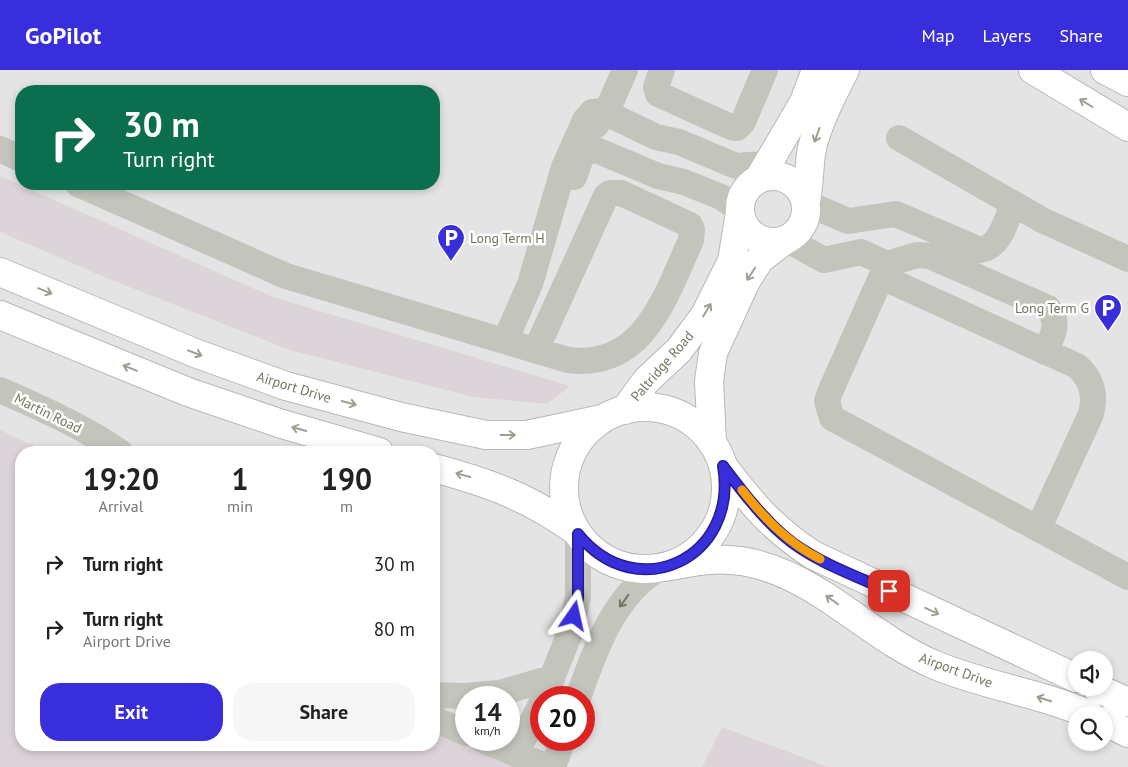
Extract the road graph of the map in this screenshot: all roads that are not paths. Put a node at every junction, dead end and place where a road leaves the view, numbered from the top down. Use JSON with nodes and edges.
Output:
{"nodes":[{"id":1,"x":625,"y":70,"type":"edge"},
{"id":2,"x":662,"y":70,"type":"edge"},
{"id":3,"x":765,"y":70,"type":"edge"},
{"id":4,"x":816,"y":70,"type":"edge"},
{"id":5,"x":845,"y":70,"type":"edge"},
{"id":6,"x":1033,"y":70,"type":"edge"},
{"id":7,"x":1105,"y":70,"type":"edge"},
{"id":8,"x":1128,"y":82,"type":"edge"},
{"id":9,"x":606,"y":113,"type":"junction"},
{"id":10,"x":1128,"y":127,"type":"edge"},
{"id":11,"x":656,"y":137,"type":"junction"},
{"id":12,"x":900,"y":138,"type":"dead end"},
{"id":13,"x":0,"y":149,"type":"edge"},
{"id":14,"x":585,"y":149,"type":"junction"},
{"id":15,"x":774,"y":154,"type":"junction"},
{"id":16,"x":15,"y":156,"type":"edge"},
{"id":17,"x":758,"y":179,"type":"junction"},
{"id":18,"x":92,"y":190,"type":"edge"},
{"id":19,"x":806,"y":202,"type":"junction"},
{"id":20,"x":740,"y":211,"type":"junction"},
{"id":21,"x":1008,"y":214,"type":"junction"},
{"id":22,"x":848,"y":221,"type":"junction"},
{"id":23,"x":786,"y":240,"type":"junction"},
{"id":24,"x":861,"y":252,"type":"junction"},
{"id":25,"x":1128,"y":259,"type":"edge"},
{"id":26,"x":884,"y":270,"type":"junction"},
{"id":27,"x":0,"y":272,"type":"edge"},
{"id":28,"x":530,"y":284,"type":"junction"},
{"id":29,"x":0,"y":315,"type":"edge"},
{"id":30,"x":506,"y":341,"type":"junction"},
{"id":31,"x":536,"y":350,"type":"junction"},
{"id":32,"x":1045,"y":352,"type":"junction"},
{"id":33,"x":1,"y":395,"type":"edge"},
{"id":34,"x":614,"y":414,"type":"junction"},
{"id":35,"x":110,"y":446,"type":"edge"},
{"id":36,"x":358,"y":446,"type":"edge"},
{"id":37,"x":718,"y":455,"type":"junction"},
{"id":38,"x":440,"y":470,"type":"edge"},
{"id":39,"x":1038,"y":529,"type":"junction"},
{"id":40,"x":577,"y":532,"type":"junction"},
{"id":41,"x":662,"y":568,"type":"junction"},
{"id":42,"x":1128,"y":576,"type":"edge"},
{"id":43,"x":1068,"y":674,"type":"edge"},
{"id":44,"x":549,"y":686,"type":"edge"},
{"id":45,"x":583,"y":686,"type":"edge"},
{"id":46,"x":530,"y":690,"type":"edge"},
{"id":47,"x":440,"y":694,"type":"edge"},
{"id":48,"x":1113,"y":695,"type":"edge"},
{"id":49,"x":1128,"y":702,"type":"edge"},
{"id":50,"x":1068,"y":708,"type":"edge"},
{"id":51,"x":440,"y":722,"type":"edge"},
{"id":52,"x":530,"y":726,"type":"edge"},
{"id":53,"x":1113,"y":726,"type":"edge"},
{"id":54,"x":455,"y":728,"type":"edge"},
{"id":55,"x":1128,"y":733,"type":"edge"},
{"id":56,"x":509,"y":751,"type":"edge"},
{"id":57,"x":559,"y":751,"type":"edge"},
{"id":58,"x":516,"y":754,"type":"junction"},
{"id":59,"x":548,"y":767,"type":"edge"},
{"id":60,"x":553,"y":767,"type":"edge"}],
"edges":[{"from":1,"to":9,"type":"lane"},
{"from":2,"to":3,"type":"lane"},
{"from":4,"to":15,"type":"main road"},
{"from":5,"to":19,"type":"main road","one_way":true},
{"from":10,"to":6,"type":"main road","one_way":true},
{"from":7,"to":8,"type":"main road"},
{"from":9,"to":11,"type":"lane"},
{"from":9,"to":14,"type":"lane"},
{"from":9,"to":28,"type":"lane"},
{"from":11,"to":15,"type":"lane"},
{"from":11,"to":17,"type":"lane"},
{"from":12,"to":21,"type":"lane"},
{"from":13,"to":16,"type":"lane"},
{"from":14,"to":20,"type":"lane"},
{"from":14,"to":28,"type":"lane"},
{"from":15,"to":17,"type":"main road"},
{"from":17,"to":19,"type":"main road"},
{"from":17,"to":20,"type":"main road"},
{"from":18,"to":30,"type":"lane"},
{"from":19,"to":22,"type":"lane"},
{"from":19,"to":23,"type":"main road"},
{"from":20,"to":23,"type":"main road"},
{"from":34,"to":20,"type":"main road","name":"Paltridge Road","one_way":true},
{"from":21,"to":22,"type":"lane"},
{"from":21,"to":25,"type":"lane"},
{"from":22,"to":24,"type":"lane"},
{"from":23,"to":24,"type":"lane"},
{"from":23,"to":37,"type":"main road","name":"Paltridge Road","one_way":true},
{"from":24,"to":26,"type":"lane"},
{"from":26,"to":32,"type":"lane"},
{"from":26,"to":32,"type":"lane"},
{"from":26,"to":39,"type":"lane"},
{"from":27,"to":34,"type":"main road","name":"Airport Drive","one_way":true},
{"from":28,"to":30,"type":"lane"},
{"from":36,"to":29,"type":"main road","one_way":true},
{"from":30,"to":31,"type":"lane"},
{"from":31,"to":31,"type":"lane"},
{"from":32,"to":39,"type":"lane"},
{"from":33,"to":35,"type":"lane","name":"Martin Road"},
{"from":34,"to":37,"type":"main road"},
{"from":34,"to":40,"type":"main road"},
{"from":37,"to":41,"type":"main road"},
{"from":37,"to":43,"type":"main road","one_way":true},
{"from":40,"to":38,"type":"main road","one_way":true},
{"from":39,"to":42,"type":"lane"},
{"from":40,"to":41,"type":"main road"},
{"from":40,"to":44,"type":"lane"},
{"from":41,"to":45,"type":"lane","one_way":true},
{"from":50,"to":41,"type":"main road","name":"Airport Drive","one_way":true},
{"from":46,"to":47,"type":"lane"},
{"from":48,"to":49,"type":"main road"},
{"from":51,"to":54,"type":"lane"},
{"from":52,"to":58,"type":"lane"},
{"from":53,"to":55,"type":"main road"},
{"from":56,"to":58,"type":"lane"},
{"from":57,"to":60,"type":"lane"},
{"from":58,"to":59,"type":"lane"}]}
